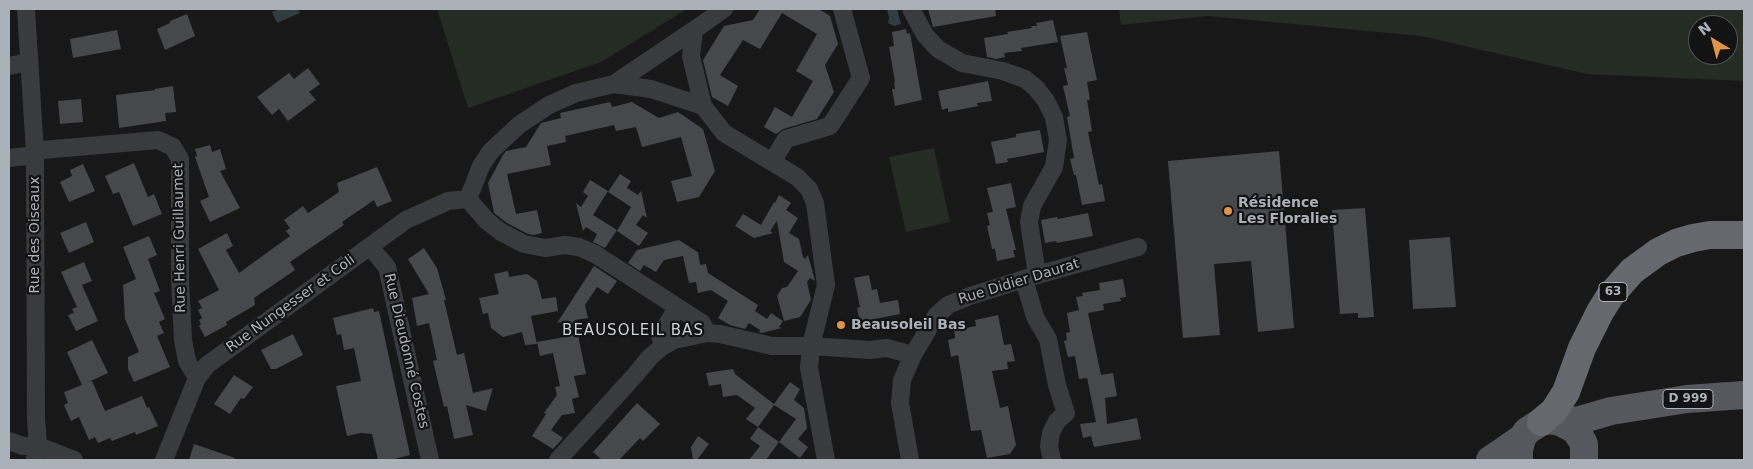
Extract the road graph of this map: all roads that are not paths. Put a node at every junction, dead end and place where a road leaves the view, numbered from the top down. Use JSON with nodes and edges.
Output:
{"nodes":[{"id":1,"x":26,"y":9,"type":"edge"},
{"id":2,"x":724,"y":9,"type":"edge"},
{"id":3,"x":842,"y":9,"type":"edge"},
{"id":4,"x":911,"y":9,"type":"edge"},
{"id":5,"x":694,"y":30,"type":"junction"},
{"id":6,"x":29,"y":62,"type":"junction"},
{"id":7,"x":9,"y":66,"type":"edge"},
{"id":8,"x":614,"y":84,"type":"junction"},
{"id":9,"x":703,"y":106,"type":"junction"},
{"id":10,"x":35,"y":153,"type":"junction"},
{"id":11,"x":9,"y":158,"type":"edge"},
{"id":12,"x":772,"y":162,"type":"junction"},
{"id":13,"x":468,"y":199,"type":"junction"},
{"id":14,"x":1744,"y":235,"type":"edge"},
{"id":15,"x":370,"y":247,"type":"junction"},
{"id":16,"x":1138,"y":247,"type":"dead end"},
{"id":17,"x":1030,"y":277,"type":"junction"},
{"id":18,"x":677,"y":308,"type":"junction"},
{"id":19,"x":707,"y":333,"type":"junction"},
{"id":20,"x":663,"y":346,"type":"junction"},
{"id":21,"x":811,"y":346,"type":"junction"},
{"id":22,"x":912,"y":355,"type":"junction"},
{"id":23,"x":198,"y":378,"type":"junction"},
{"id":24,"x":1744,"y":395,"type":"edge"},
{"id":25,"x":1632,"y":409,"type":"junction"},
{"id":26,"x":1536,"y":436,"type":"edge"},
{"id":27,"x":9,"y":441,"type":"edge"},
{"id":28,"x":36,"y":453,"type":"edge"},
{"id":29,"x":74,"y":460,"type":"edge"},
{"id":30,"x":164,"y":460,"type":"edge"},
{"id":31,"x":430,"y":460,"type":"edge"},
{"id":32,"x":558,"y":460,"type":"edge"},
{"id":33,"x":826,"y":460,"type":"edge"},
{"id":34,"x":910,"y":460,"type":"edge"},
{"id":35,"x":1052,"y":460,"type":"edge"},
{"id":36,"x":1490,"y":460,"type":"edge"},
{"id":37,"x":1584,"y":460,"type":"edge"}],
"edges":[{"from":1,"to":6,"type":"street","name":"Rue des Oiseaux"},
{"from":2,"to":5,"type":"street"},
{"from":3,"to":12,"type":"street"},
{"from":4,"to":17,"type":"street"},
{"from":5,"to":8,"type":"street"},
{"from":5,"to":9,"type":"street"},
{"from":6,"to":7,"type":"street"},
{"from":6,"to":10,"type":"street","name":"Rue des Oiseaux"},
{"from":8,"to":9,"type":"street"},
{"from":8,"to":13,"type":"street"},
{"from":9,"to":12,"type":"street"},
{"from":10,"to":11,"type":"street","name":"Rue Henri Guillaumet"},
{"from":10,"to":23,"type":"street","name":"Rue Henri Guillaumet"},
{"from":10,"to":28,"type":"street","name":"Rue des Oiseaux"},
{"from":12,"to":21,"type":"street"},
{"from":13,"to":15,"type":"street","name":"Rue Nungesser et Coli"},
{"from":13,"to":18,"type":"street"},
{"from":14,"to":26,"type":"highway","number":"63"},
{"from":15,"to":23,"type":"street","name":"Rue Nungesser et Coli"},
{"from":15,"to":31,"type":"street","name":"Rue Dieudonné Costes"},
{"from":16,"to":17,"type":"street","name":"Rue Didier Daurat"},
{"from":17,"to":22,"type":"street","name":"Rue Didier Daurat"},
{"from":17,"to":35,"type":"street"},
{"from":18,"to":19,"type":"street"},
{"from":18,"to":20,"type":"street"},
{"from":19,"to":20,"type":"street"},
{"from":19,"to":21,"type":"street"},
{"from":20,"to":32,"type":"street"},
{"from":21,"to":22,"type":"street"},
{"from":21,"to":33,"type":"street"},
{"from":22,"to":34,"type":"street","name":"Rue Didier Daurat"},
{"from":23,"to":30,"type":"street","name":"Rue Nungesser et Coli"},
{"from":24,"to":25,"type":"main road","number":"D 999"},
{"from":25,"to":26,"type":"main road","number":"D 999"},
{"from":25,"to":37,"type":"main road","number":"D 999"},
{"from":26,"to":36,"type":"main road","number":"D 999"},
{"from":26,"to":37,"type":"main road"},
{"from":27,"to":28,"type":"street"},
{"from":28,"to":29,"type":"street"}]}
